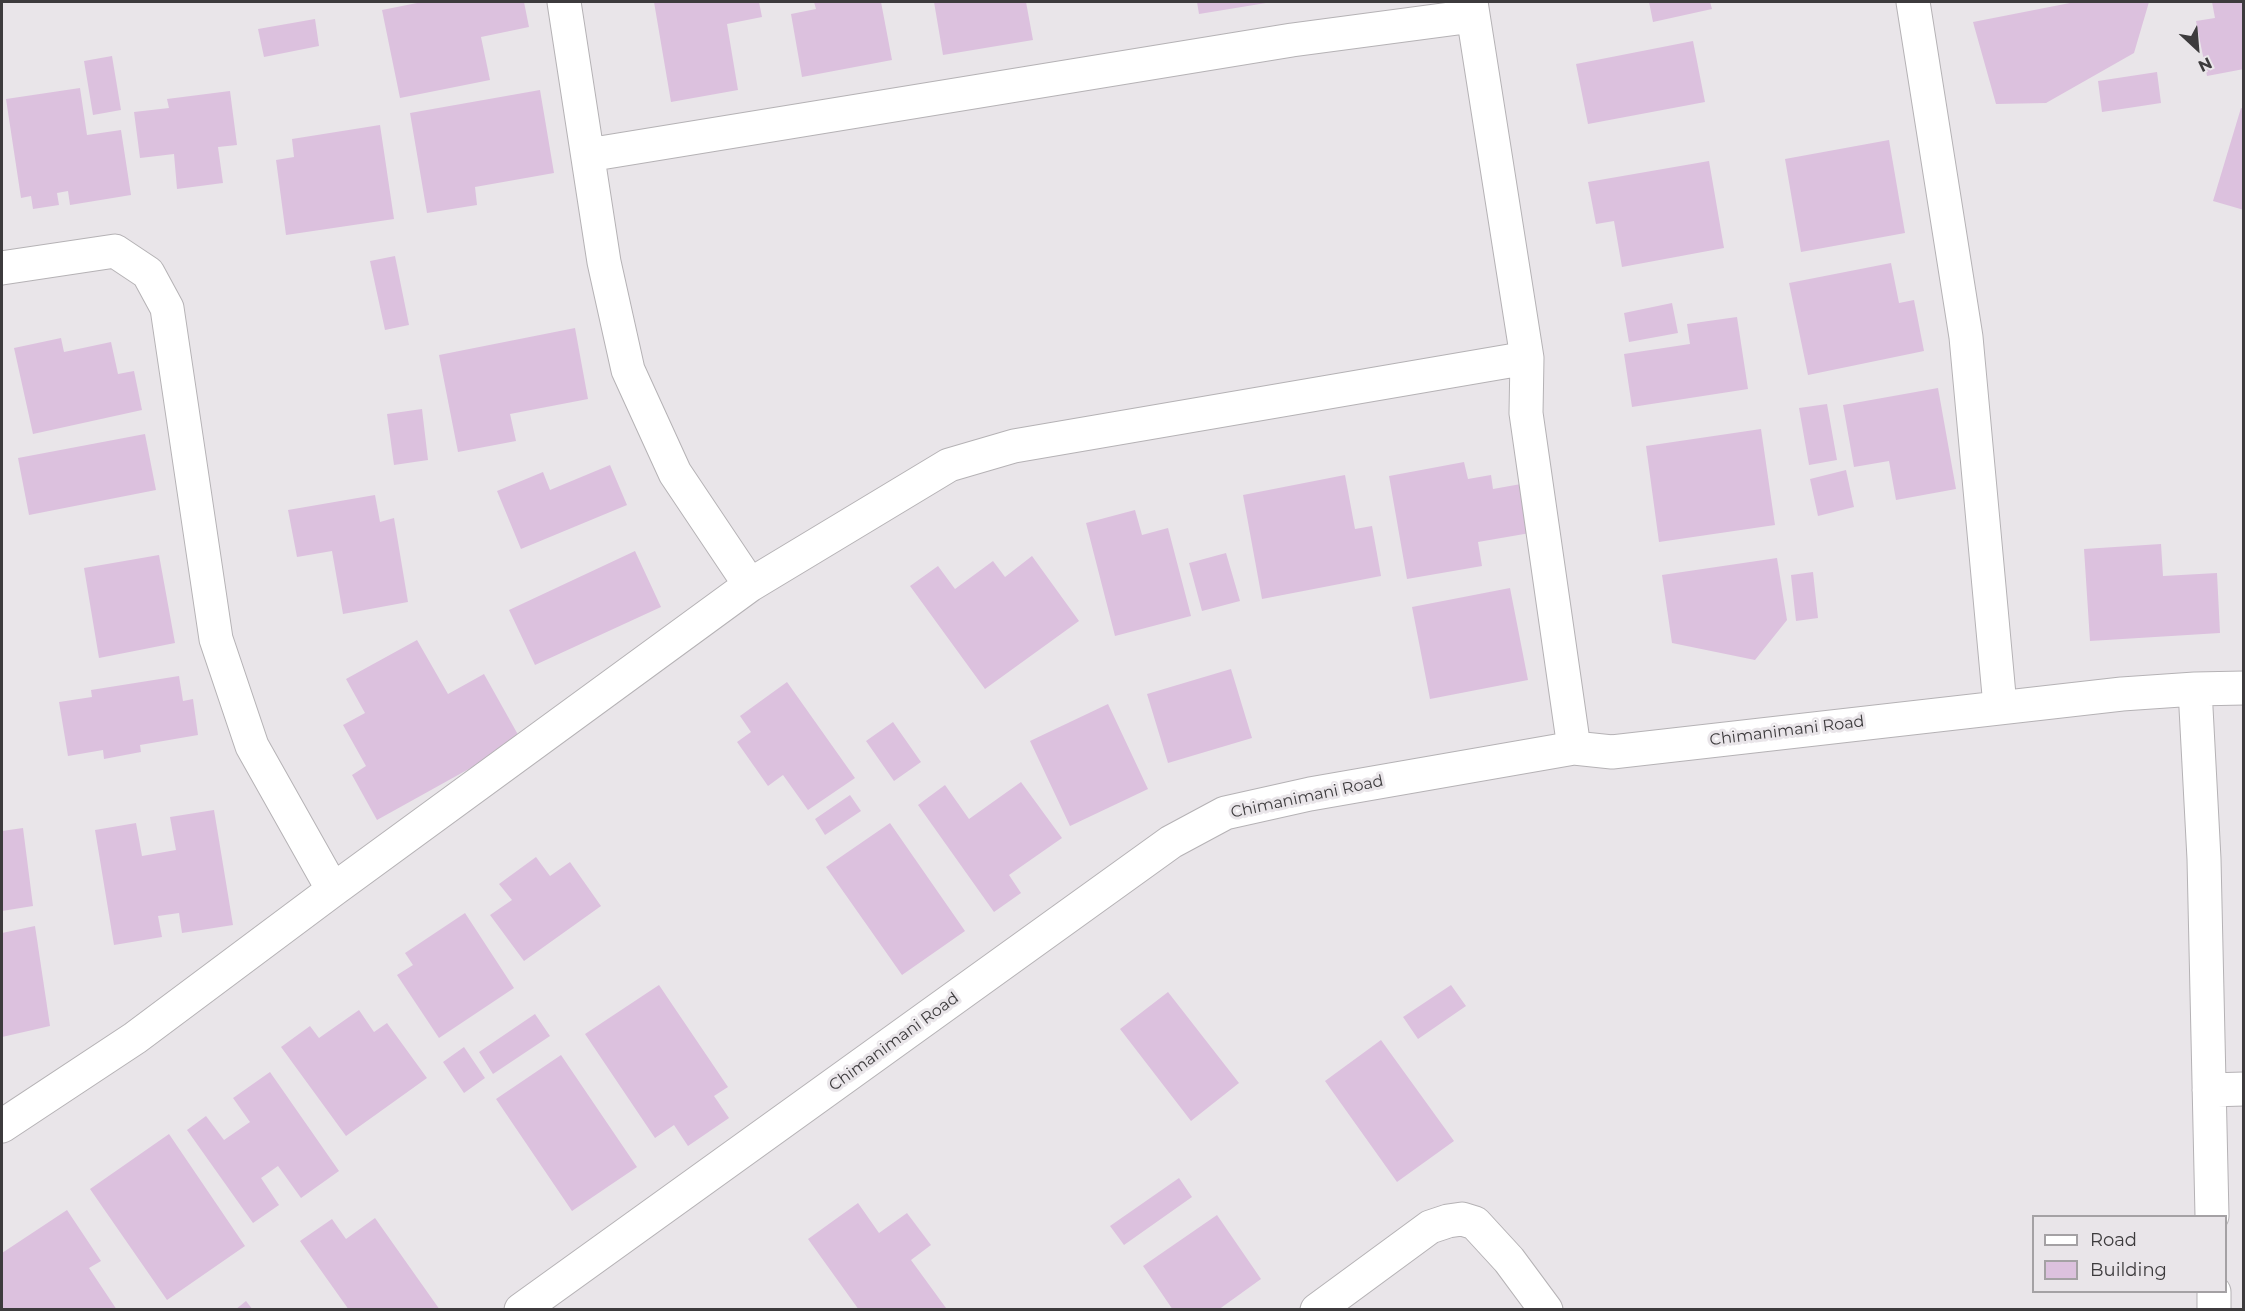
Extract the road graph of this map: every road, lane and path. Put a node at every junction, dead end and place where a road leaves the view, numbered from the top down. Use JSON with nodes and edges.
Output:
{"nodes":[{"id":1,"x":564,"y":2,"type":"edge"},
{"id":2,"x":1913,"y":2,"type":"edge"},
{"id":3,"x":1472,"y":9,"type":"edge"},
{"id":4,"x":588,"y":155,"type":"junction"},
{"id":5,"x":2,"y":268,"type":"edge"},
{"id":6,"x":1527,"y":358,"type":"junction"},
{"id":7,"x":750,"y":585,"type":"junction"},
{"id":8,"x":2244,"y":688,"type":"edge"},
{"id":9,"x":2195,"y":689,"type":"junction"},
{"id":10,"x":2000,"y":706,"type":"junction"},
{"id":11,"x":1574,"y":748,"type":"junction"},
{"id":12,"x":333,"y":890,"type":"junction"},
{"id":13,"x":2244,"y":1089,"type":"edge"},
{"id":14,"x":2209,"y":1090,"type":"junction"},
{"id":15,"x":2,"y":1126,"type":"edge"},
{"id":16,"x":2212,"y":1215,"type":"edge"},
{"id":17,"x":2214,"y":1293,"type":"edge"},
{"id":18,"x":521,"y":1310,"type":"edge"},
{"id":19,"x":1317,"y":1310,"type":"edge"},
{"id":20,"x":1546,"y":1310,"type":"edge"},
{"id":21,"x":2214,"y":1310,"type":"edge"}],
"edges":[{"from":1,"to":4,"type":"street"},
{"from":2,"to":10,"type":"street"},
{"from":3,"to":4,"type":"street"},
{"from":3,"to":6,"type":"street"},
{"from":4,"to":7,"type":"street"},
{"from":5,"to":12,"type":"street"},
{"from":6,"to":7,"type":"street"},
{"from":6,"to":11,"type":"street"},
{"from":7,"to":12,"type":"street"},
{"from":8,"to":9,"type":"street","name":"Chimanimani Road"},
{"from":9,"to":10,"type":"street","name":"Chimanimani Road"},
{"from":9,"to":14,"type":"street"},
{"from":10,"to":11,"type":"street","name":"Chimanimani Road"},
{"from":11,"to":18,"type":"street","name":"Chimanimani Road"},
{"from":12,"to":15,"type":"street"},
{"from":13,"to":14,"type":"street"},
{"from":14,"to":16,"type":"street"},
{"from":17,"to":21,"type":"street"},
{"from":19,"to":20,"type":"street"}]}
